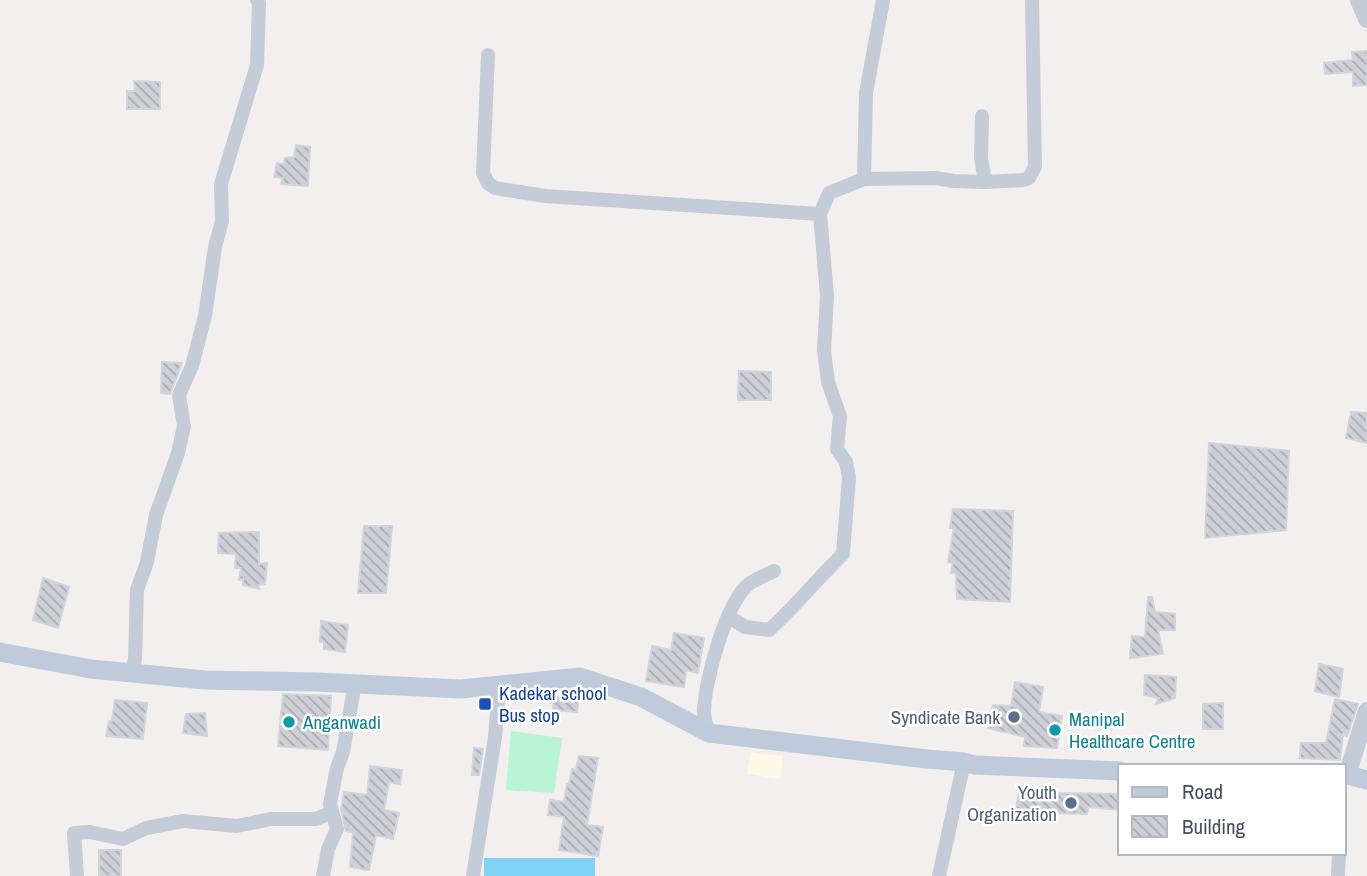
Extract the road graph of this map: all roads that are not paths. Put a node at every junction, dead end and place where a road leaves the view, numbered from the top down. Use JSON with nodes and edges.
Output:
{"nodes":[{"id":1,"x":257,"y":0,"type":"edge"},
{"id":2,"x":883,"y":0,"type":"edge"},
{"id":3,"x":1032,"y":0,"type":"edge"},
{"id":4,"x":1359,"y":0,"type":"edge"},
{"id":5,"x":1367,"y":19,"type":"edge"},
{"id":6,"x":488,"y":55,"type":"dead end"},
{"id":7,"x":982,"y":116,"type":"dead end"},
{"id":8,"x":864,"y":179,"type":"junction"},
{"id":9,"x":985,"y":182,"type":"junction"},
{"id":10,"x":820,"y":214,"type":"junction"},
{"id":11,"x":774,"y":571,"type":"dead end"},
{"id":12,"x":728,"y":616,"type":"junction"},
{"id":13,"x":0,"y":652,"type":"edge"},
{"id":14,"x":132,"y":673,"type":"junction"},
{"id":15,"x":355,"y":684,"type":"junction"},
{"id":16,"x":492,"y":685,"type":"junction"},
{"id":17,"x":1367,"y":711,"type":"edge"},
{"id":18,"x":709,"y":733,"type":"junction"},
{"id":19,"x":964,"y":761,"type":"junction"},
{"id":20,"x":1118,"y":771,"type":"edge"},
{"id":21,"x":1346,"y":776,"type":"edge"},
{"id":22,"x":1346,"y":779,"type":"edge"},
{"id":23,"x":1367,"y":780,"type":"edge"},
{"id":24,"x":332,"y":812,"type":"junction"},
{"id":25,"x":1339,"y":855,"type":"edge"},
{"id":26,"x":76,"y":876,"type":"edge"},
{"id":27,"x":323,"y":876,"type":"edge"},
{"id":28,"x":473,"y":876,"type":"edge"},
{"id":29,"x":939,"y":876,"type":"edge"},
{"id":30,"x":1338,"y":876,"type":"edge"}],
"edges":[{"from":1,"to":14,"type":"street"},
{"from":2,"to":8,"type":"street"},
{"from":3,"to":9,"type":"street"},
{"from":4,"to":5,"type":"street"},
{"from":6,"to":10,"type":"street"},
{"from":7,"to":9,"type":"street"},
{"from":8,"to":9,"type":"street"},
{"from":8,"to":10,"type":"street"},
{"from":10,"to":12,"type":"street"},
{"from":11,"to":12,"type":"street"},
{"from":12,"to":18,"type":"street"},
{"from":13,"to":14,"type":"main road"},
{"from":14,"to":15,"type":"main road"},
{"from":15,"to":16,"type":"main road"},
{"from":15,"to":24,"type":"street"},
{"from":16,"to":18,"type":"main road"},
{"from":16,"to":28,"type":"street"},
{"from":17,"to":21,"type":"street"},
{"from":18,"to":19,"type":"main road"},
{"from":19,"to":20,"type":"main road"},
{"from":19,"to":29,"type":"street"},
{"from":22,"to":23,"type":"main road"},
{"from":24,"to":26,"type":"street"},
{"from":24,"to":27,"type":"street"},
{"from":25,"to":30,"type":"street"}]}
